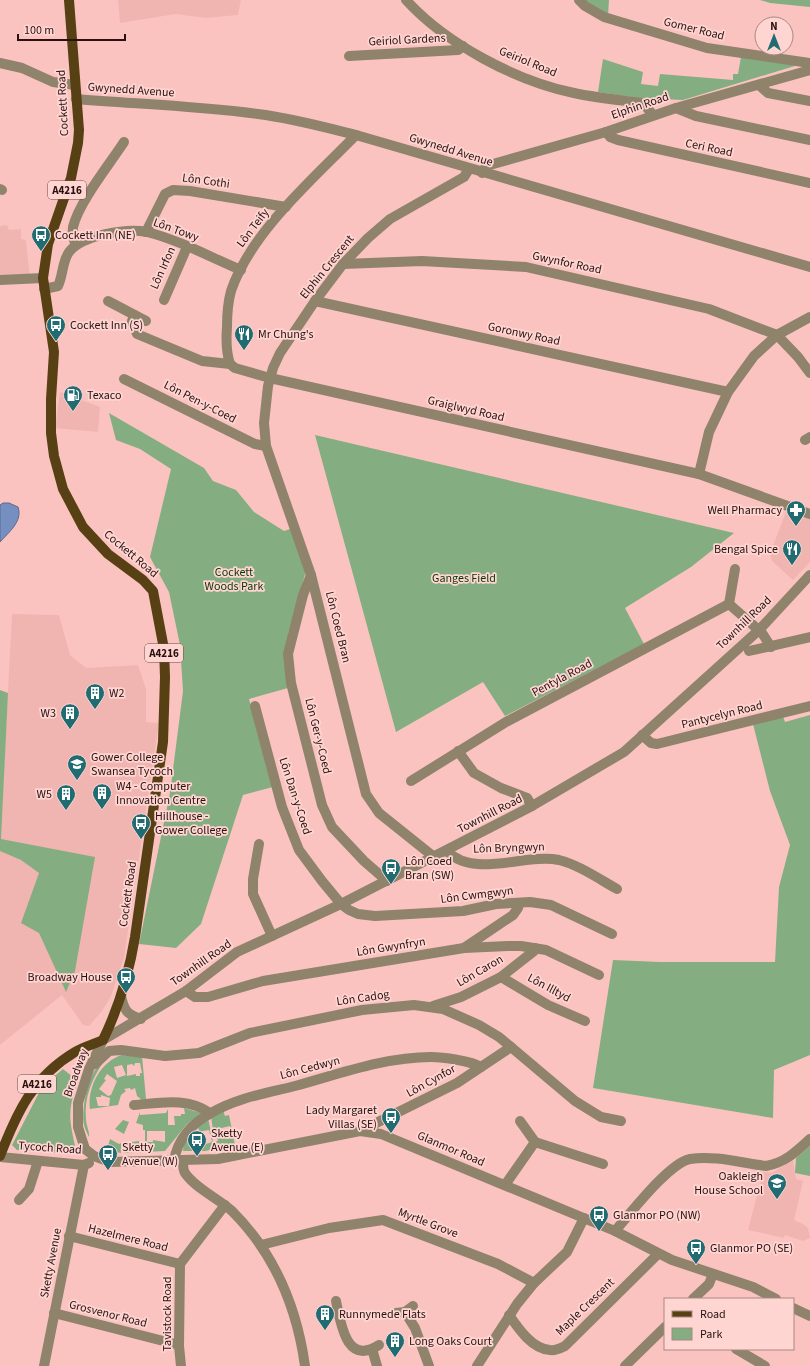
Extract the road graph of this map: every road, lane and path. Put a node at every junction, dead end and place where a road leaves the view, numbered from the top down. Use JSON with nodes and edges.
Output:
{"nodes":[{"id":1,"x":69,"y":0,"type":"edge"},
{"id":2,"x":406,"y":0,"type":"edge"},
{"id":3,"x":579,"y":0,"type":"edge"},
{"id":4,"x":463,"y":46,"type":"junction"},
{"id":5,"x":349,"y":56,"type":"dead end"},
{"id":6,"x":0,"y":63,"type":"edge"},
{"id":7,"x":810,"y":63,"type":"edge"},
{"id":8,"x":810,"y":70,"type":"edge"},
{"id":9,"x":75,"y":85,"type":"junction"},
{"id":10,"x":759,"y":85,"type":"junction"},
{"id":11,"x":76,"y":99,"type":"junction"},
{"id":12,"x":810,"y":101,"type":"edge"},
{"id":13,"x":676,"y":108,"type":"junction"},
{"id":14,"x":653,"y":115,"type":"junction"},
{"id":15,"x":606,"y":132,"type":"junction"},
{"id":16,"x":356,"y":135,"type":"junction"},
{"id":17,"x":810,"y":140,"type":"edge"},
{"id":18,"x":124,"y":142,"type":"dead end"},
{"id":19,"x":469,"y":169,"type":"junction"},
{"id":20,"x":482,"y":173,"type":"junction"},
{"id":21,"x":810,"y":183,"type":"edge"},
{"id":22,"x":286,"y":208,"type":"junction"},
{"id":23,"x":146,"y":232,"type":"junction"},
{"id":24,"x":76,"y":245,"type":"junction"},
{"id":25,"x":187,"y":247,"type":"junction"},
{"id":26,"x":343,"y":264,"type":"junction"},
{"id":27,"x":810,"y":267,"type":"edge"},
{"id":28,"x":241,"y":270,"type":"junction"},
{"id":29,"x":43,"y":278,"type":"junction"},
{"id":30,"x":0,"y":280,"type":"edge"},
{"id":31,"x":44,"y":289,"type":"junction"},
{"id":32,"x":164,"y":300,"type":"dead end"},
{"id":33,"x":108,"y":301,"type":"dead end"},
{"id":34,"x":315,"y":301,"type":"junction"},
{"id":35,"x":134,"y":315,"type":"junction"},
{"id":36,"x":810,"y":316,"type":"edge"},
{"id":37,"x":146,"y":321,"type":"dead end"},
{"id":38,"x":777,"y":335,"type":"junction"},
{"id":39,"x":230,"y":364,"type":"junction"},
{"id":40,"x":810,"y":373,"type":"edge"},
{"id":41,"x":270,"y":378,"type":"junction"},
{"id":42,"x":124,"y":379,"type":"dead end"},
{"id":43,"x":728,"y":392,"type":"junction"},
{"id":44,"x":266,"y":446,"type":"junction"},
{"id":45,"x":699,"y":474,"type":"junction"},
{"id":46,"x":810,"y":514,"type":"edge"},
{"id":47,"x":735,"y":569,"type":"dead end"},
{"id":48,"x":311,"y":575,"type":"junction"},
{"id":49,"x":810,"y":575,"type":"edge"},
{"id":50,"x":728,"y":604,"type":"junction"},
{"id":51,"x":759,"y":630,"type":"junction"},
{"id":52,"x":810,"y":637,"type":"edge"},
{"id":53,"x":771,"y":647,"type":"junction"},
{"id":54,"x":749,"y":651,"type":"dead end"},
{"id":55,"x":255,"y":706,"type":"dead end"},
{"id":56,"x":810,"y":706,"type":"edge"},
{"id":57,"x":642,"y":735,"type":"junction"},
{"id":58,"x":458,"y":751,"type":"junction"},
{"id":59,"x":411,"y":781,"type":"dead end"},
{"id":60,"x":532,"y":806,"type":"junction"},
{"id":61,"x":259,"y":844,"type":"dead end"},
{"id":62,"x":447,"y":850,"type":"junction"},
{"id":63,"x":434,"y":857,"type":"junction"},
{"id":64,"x":387,"y":881,"type":"junction"},
{"id":65,"x":617,"y":889,"type":"dead end"},
{"id":66,"x":519,"y":903,"type":"junction"},
{"id":67,"x":342,"y":904,"type":"junction"},
{"id":68,"x":612,"y":934,"type":"dead end"},
{"id":69,"x":272,"y":936,"type":"junction"},
{"id":70,"x":464,"y":948,"type":"junction"},
{"id":71,"x":535,"y":948,"type":"junction"},
{"id":72,"x":599,"y":975,"type":"dead end"},
{"id":73,"x":501,"y":976,"type":"junction"},
{"id":74,"x":186,"y":991,"type":"junction"},
{"id":75,"x":120,"y":996,"type":"junction"},
{"id":76,"x":432,"y":1007,"type":"junction"},
{"id":77,"x":141,"y":1019,"type":"junction"},
{"id":78,"x":585,"y":1021,"type":"dead end"},
{"id":79,"x":111,"y":1024,"type":"junction"},
{"id":80,"x":103,"y":1040,"type":"junction"},
{"id":81,"x":511,"y":1047,"type":"junction"},
{"id":82,"x":75,"y":1052,"type":"junction"},
{"id":83,"x":481,"y":1067,"type":"junction"},
{"id":84,"x":88,"y":1071,"type":"junction"},
{"id":85,"x":134,"y":1105,"type":"dead end"},
{"id":86,"x":210,"y":1113,"type":"junction"},
{"id":87,"x":520,"y":1121,"type":"dead end"},
{"id":88,"x":621,"y":1121,"type":"dead end"},
{"id":89,"x":360,"y":1131,"type":"junction"},
{"id":90,"x":810,"y":1139,"type":"edge"},
{"id":91,"x":535,"y":1142,"type":"junction"},
{"id":92,"x":0,"y":1156,"type":"edge"},
{"id":93,"x":97,"y":1157,"type":"junction"},
{"id":94,"x":38,"y":1161,"type":"junction"},
{"id":95,"x":178,"y":1161,"type":"junction"},
{"id":96,"x":603,"y":1164,"type":"dead end"},
{"id":97,"x":84,"y":1165,"type":"junction"},
{"id":98,"x":505,"y":1185,"type":"junction"},
{"id":99,"x":19,"y":1200,"type":"dead end"},
{"id":100,"x":225,"y":1205,"type":"junction"},
{"id":101,"x":584,"y":1218,"type":"junction"},
{"id":102,"x":614,"y":1231,"type":"junction"},
{"id":103,"x":69,"y":1236,"type":"junction"},
{"id":104,"x":261,"y":1245,"type":"junction"},
{"id":105,"x":658,"y":1254,"type":"junction"},
{"id":106,"x":180,"y":1264,"type":"junction"},
{"id":107,"x":713,"y":1274,"type":"junction"},
{"id":108,"x":534,"y":1283,"type":"junction"},
{"id":109,"x":694,"y":1298,"type":"edge"},
{"id":110,"x":774,"y":1298,"type":"edge"},
{"id":111,"x":336,"y":1301,"type":"dead end"},
{"id":112,"x":794,"y":1308,"type":"edge"},
{"id":113,"x":405,"y":1311,"type":"dead end"},
{"id":114,"x":54,"y":1313,"type":"junction"},
{"id":115,"x":509,"y":1315,"type":"junction"},
{"id":116,"x":810,"y":1316,"type":"edge"},
{"id":117,"x":664,"y":1328,"type":"edge"},
{"id":118,"x":179,"y":1345,"type":"junction"},
{"id":119,"x":738,"y":1350,"type":"edge"},
{"id":120,"x":628,"y":1365,"type":"edge"},
{"id":121,"x":44,"y":1366,"type":"edge"},
{"id":122,"x":181,"y":1366,"type":"edge"},
{"id":123,"x":305,"y":1366,"type":"edge"},
{"id":124,"x":377,"y":1366,"type":"edge"},
{"id":125,"x":429,"y":1366,"type":"edge"},
{"id":126,"x":477,"y":1366,"type":"edge"},
{"id":127,"x":765,"y":1366,"type":"edge"}],
"edges":[{"from":1,"to":9,"type":"main road","name":"Cockett Road","number":"A4216"},
{"from":2,"to":4,"type":"street","name":"Geiriol Road"},
{"from":3,"to":7,"type":"street","name":"Gomer Road"},
{"from":4,"to":5,"type":"street","name":"Geiriol Gardens"},
{"from":4,"to":14,"type":"street","name":"Geiriol Road"},
{"from":6,"to":9,"type":"street"},
{"from":8,"to":10,"type":"street","name":"Elphin Road"},
{"from":9,"to":11,"type":"main road","name":"Cockett Road","number":"A4216"},
{"from":10,"to":12,"type":"street"},
{"from":10,"to":13,"type":"street","name":"Elphin Road"},
{"from":11,"to":16,"type":"street","name":"Gwynedd Avenue"},
{"from":11,"to":29,"type":"main road","name":"Cockett Road","number":"A4216"},
{"from":13,"to":14,"type":"street","name":"Elphin Road"},
{"from":13,"to":17,"type":"street"},
{"from":14,"to":15,"type":"street","name":"Elphin Road"},
{"from":15,"to":20,"type":"street","name":"Elphin Road"},
{"from":15,"to":21,"type":"street","name":"Ceri Road"},
{"from":16,"to":19,"type":"street","name":"Gwynedd Avenue"},
{"from":16,"to":22,"type":"street","name":"Lôn Teify"},
{"from":18,"to":24,"type":"street"},
{"from":19,"to":20,"type":"street","name":"Gwynedd Avenue"},
{"from":19,"to":26,"type":"street","name":"Elphin Crescent"},
{"from":20,"to":27,"type":"street","name":"Gwynedd Avenue"},
{"from":22,"to":23,"type":"street","name":"Lôn Cothi"},
{"from":22,"to":28,"type":"street","name":"Lôn Teify"},
{"from":23,"to":24,"type":"street","name":"Lôn Towy"},
{"from":23,"to":25,"type":"street","name":"Lôn Towy"},
{"from":24,"to":31,"type":"street"},
{"from":25,"to":28,"type":"street","name":"Lôn Towy"},
{"from":25,"to":32,"type":"street","name":"Lôn Irfon"},
{"from":26,"to":34,"type":"street","name":"Elphin Crescent"},
{"from":26,"to":38,"type":"street","name":"Gwynfor Road"},
{"from":28,"to":39,"type":"street","name":"Lôn Teify"},
{"from":29,"to":30,"type":"street"},
{"from":29,"to":31,"type":"main road","name":"Cockett Road","number":"A4216"},
{"from":31,"to":75,"type":"main road","name":"Cockett Road","number":"A4216"},
{"from":33,"to":35,"type":"street"},
{"from":34,"to":41,"type":"street","name":"Elphin Crescent"},
{"from":34,"to":43,"type":"street","name":"Goronwy Road"},
{"from":35,"to":37,"type":"street"},
{"from":35,"to":39,"type":"street","name":"Graiglwyd Road"},
{"from":36,"to":38,"type":"street"},
{"from":38,"to":40,"type":"street"},
{"from":38,"to":43,"type":"street"},
{"from":39,"to":41,"type":"street","name":"Graiglwyd Road"},
{"from":41,"to":44,"type":"street","name":"Lôn Coed Bran"},
{"from":41,"to":45,"type":"street","name":"Graiglwyd Road"},
{"from":42,"to":44,"type":"street","name":"Lôn Pen-y-Coed"},
{"from":43,"to":45,"type":"street"},
{"from":44,"to":48,"type":"street","name":"Lôn Coed Bran"},
{"from":45,"to":46,"type":"street","name":"Graiglwyd Road"},
{"from":47,"to":50,"type":"street"},
{"from":48,"to":63,"type":"street","name":"Lôn Coed Bran"},
{"from":48,"to":64,"type":"street","name":"Lôn Ger-y-Coed"},
{"from":49,"to":51,"type":"street","name":"Townhill Road"},
{"from":50,"to":51,"type":"street"},
{"from":50,"to":58,"type":"street","name":"Pentyla Road"},
{"from":51,"to":53,"type":"street"},
{"from":51,"to":57,"type":"street","name":"Townhill Road"},
{"from":52,"to":53,"type":"street"},
{"from":53,"to":54,"type":"street"},
{"from":55,"to":67,"type":"street","name":"Lôn Dan-y-Coed"},
{"from":56,"to":57,"type":"street","name":"Pantycelyn Road"},
{"from":57,"to":60,"type":"street","name":"Townhill Road"},
{"from":58,"to":59,"type":"street","name":"Pentyla Road"},
{"from":58,"to":60,"type":"street"},
{"from":60,"to":62,"type":"street","name":"Townhill Road"},
{"from":61,"to":69,"type":"street"},
{"from":62,"to":63,"type":"street","name":"Townhill Road"},
{"from":62,"to":65,"type":"street","name":"Lôn Bryngwyn"},
{"from":63,"to":64,"type":"street","name":"Townhill Road"},
{"from":64,"to":67,"type":"street","name":"Townhill Road"},
{"from":66,"to":67,"type":"street","name":"Lôn Cwmgwyn"},
{"from":66,"to":68,"type":"street","name":"Lôn Cwmgwyn"},
{"from":66,"to":70,"type":"street"},
{"from":67,"to":69,"type":"street","name":"Townhill Road"},
{"from":69,"to":74,"type":"street","name":"Townhill Road"},
{"from":70,"to":71,"type":"street","name":"Lôn Gwynfryn"},
{"from":70,"to":74,"type":"street","name":"Lôn Gwynfryn"},
{"from":71,"to":72,"type":"street","name":"Lôn Gwynfryn"},
{"from":71,"to":73,"type":"street","name":"Lôn Caron"},
{"from":73,"to":76,"type":"street","name":"Lôn Caron"},
{"from":73,"to":78,"type":"street","name":"Lôn Illtyd"},
{"from":74,"to":77,"type":"street","name":"Townhill Road"},
{"from":75,"to":77,"type":"street"},
{"from":75,"to":79,"type":"main road","name":"Cockett Road","number":"A4216"},
{"from":76,"to":81,"type":"street","name":"Lôn Cadog"},
{"from":76,"to":84,"type":"street","name":"Lôn Cadog"},
{"from":77,"to":80,"type":"street","name":"Townhill Road"},
{"from":79,"to":80,"type":"main road","name":"Cockett Road","number":"A4216"},
{"from":79,"to":82,"type":"main road","number":"A4216"},
{"from":80,"to":82,"type":"main road","number":"A4216"},
{"from":80,"to":84,"type":"street","name":"Broadway"},
{"from":81,"to":83,"type":"street","name":"Lôn Cynfor"},
{"from":81,"to":88,"type":"street","name":"Lôn Cadog"},
{"from":82,"to":92,"type":"main road","number":"A4216"},
{"from":83,"to":86,"type":"street","name":"Lôn Cedwyn"},
{"from":83,"to":89,"type":"street","name":"Lôn Cynfor"},
{"from":84,"to":93,"type":"street","name":"Broadway"},
{"from":85,"to":86,"type":"street"},
{"from":86,"to":95,"type":"street","name":"Lôn Cedwyn"},
{"from":87,"to":91,"type":"street"},
{"from":89,"to":95,"type":"street","name":"Glanmor Road"},
{"from":89,"to":98,"type":"street","name":"Glanmor Road"},
{"from":90,"to":102,"type":"street"},
{"from":91,"to":96,"type":"street"},
{"from":91,"to":98,"type":"street"},
{"from":92,"to":94,"type":"street","name":"Tycoch Road"},
{"from":93,"to":95,"type":"street","name":"Glanmor Road"},
{"from":93,"to":97,"type":"street","name":"Tycoch Road"},
{"from":94,"to":97,"type":"street","name":"Tycoch Road"},
{"from":94,"to":99,"type":"street"},
{"from":95,"to":100,"type":"street"},
{"from":97,"to":103,"type":"street","name":"Sketty Avenue"},
{"from":98,"to":101,"type":"street","name":"Glanmor Road"},
{"from":100,"to":104,"type":"street"},
{"from":100,"to":106,"type":"street","name":"Tavistock Road"},
{"from":101,"to":102,"type":"street","name":"Glanmor Road"},
{"from":101,"to":108,"type":"street"},
{"from":102,"to":105,"type":"street","name":"Glanmor Road"},
{"from":103,"to":106,"type":"street","name":"Hazelmere Road"},
{"from":103,"to":114,"type":"street","name":"Sketty Avenue"},
{"from":104,"to":108,"type":"street","name":"Myrtle Grove"},
{"from":104,"to":123,"type":"street"},
{"from":105,"to":107,"type":"street","name":"Glanmor Road"},
{"from":105,"to":115,"type":"street","name":"Maple Crescent"},
{"from":106,"to":118,"type":"street","name":"Tavistock Road"},
{"from":107,"to":109,"type":"street"},
{"from":107,"to":110,"type":"street","name":"Glanmor Road"},
{"from":108,"to":115,"type":"street"},
{"from":111,"to":124,"type":"street"},
{"from":112,"to":116,"type":"street"},
{"from":113,"to":125,"type":"street"},
{"from":114,"to":118,"type":"street","name":"Grosvenor Road"},
{"from":114,"to":121,"type":"street","name":"Sketty Avenue"},
{"from":115,"to":126,"type":"street"},
{"from":117,"to":120,"type":"street"},
{"from":118,"to":122,"type":"street","name":"Tavistock Road"},
{"from":119,"to":127,"type":"street"}]}
